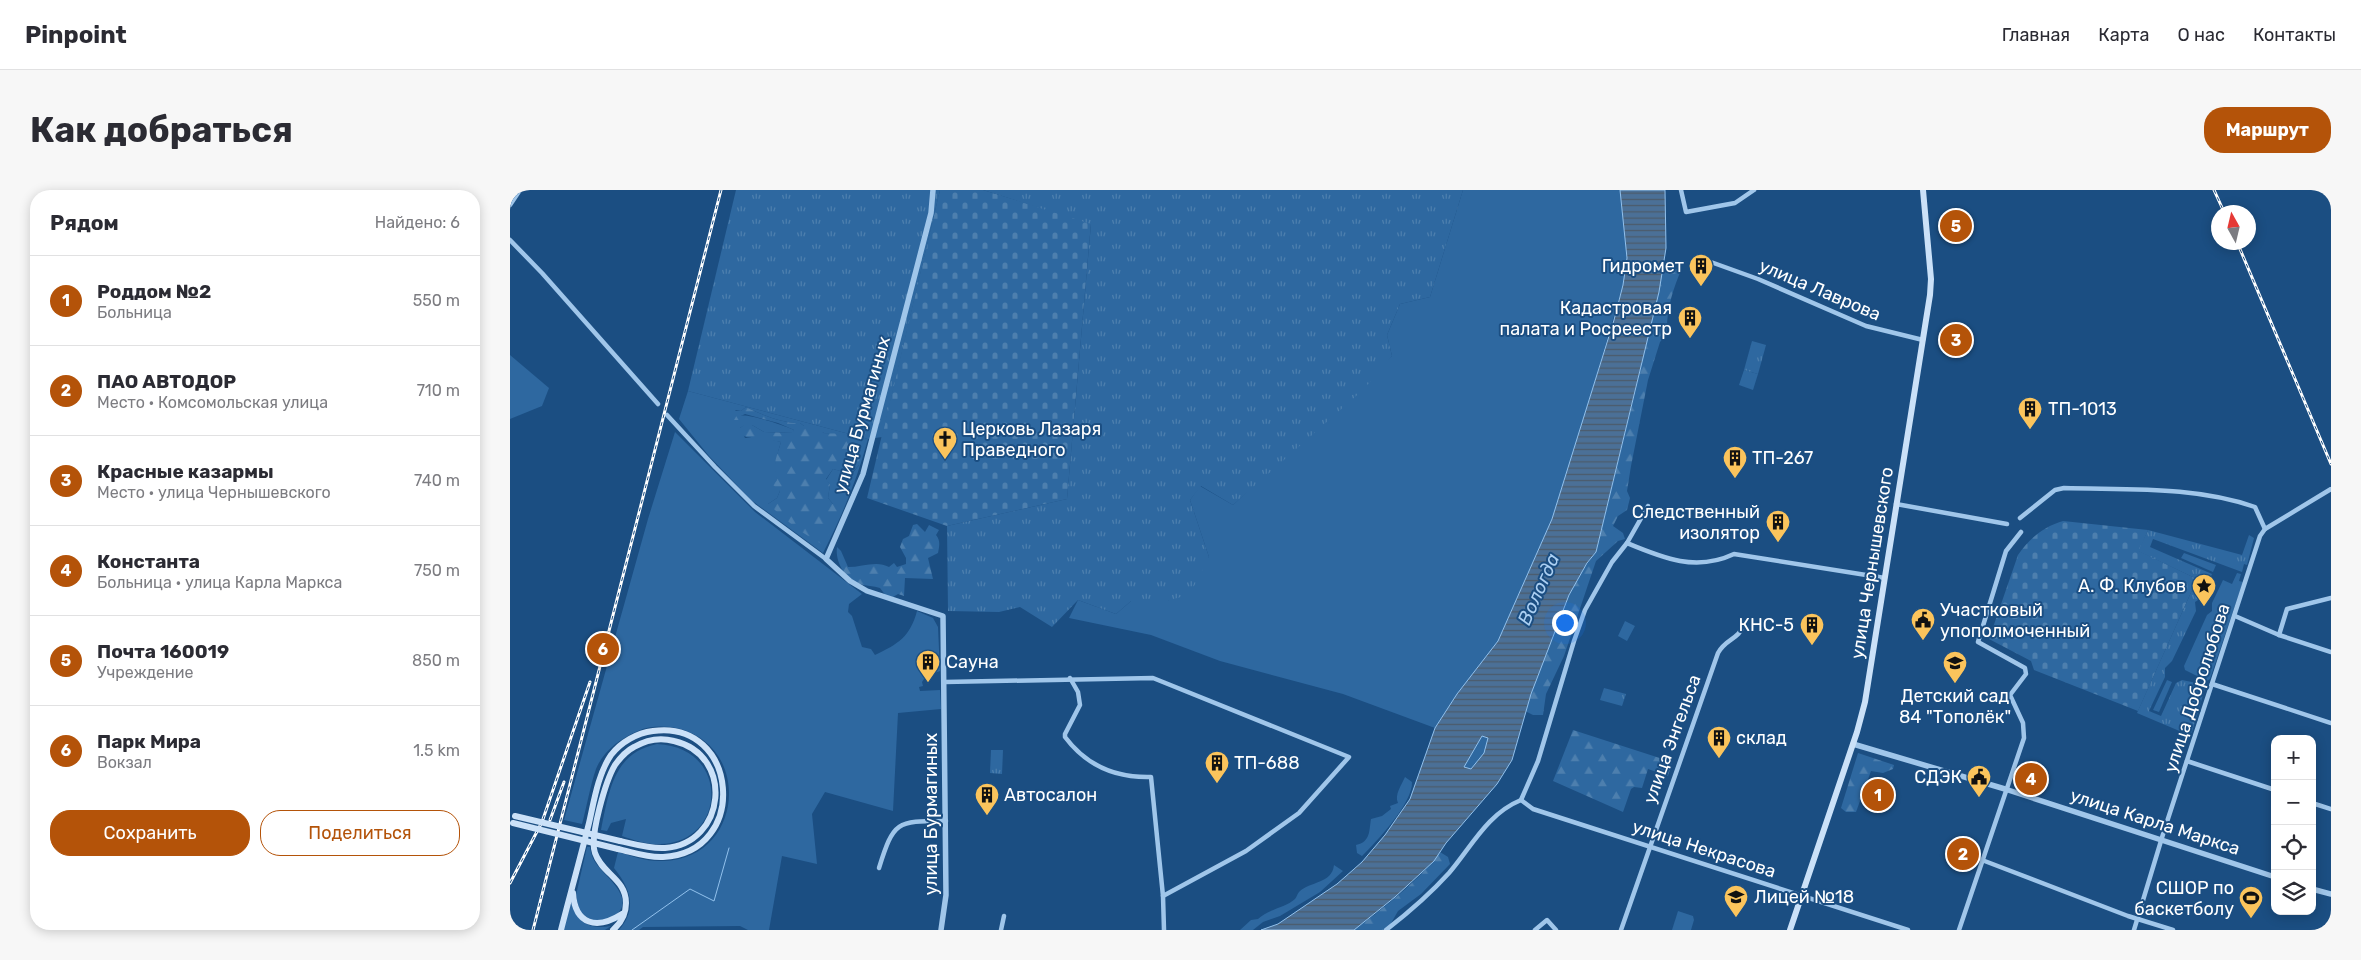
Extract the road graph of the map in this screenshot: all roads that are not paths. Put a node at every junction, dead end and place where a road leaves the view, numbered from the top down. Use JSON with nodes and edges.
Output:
{"nodes":[{"id":1,"x":520,"y":190,"type":"edge"},
{"id":2,"x":933,"y":190,"type":"edge"},
{"id":3,"x":1681,"y":190,"type":"edge"},
{"id":4,"x":1754,"y":190,"type":"edge"},
{"id":5,"x":1924,"y":190,"type":"edge"},
{"id":6,"x":510,"y":205,"type":"edge"},
{"id":7,"x":510,"y":240,"type":"edge"},
{"id":8,"x":1708,"y":261,"type":"dead end"},
{"id":9,"x":1923,"y":340,"type":"junction"},
{"id":10,"x":658,"y":404,"type":"dead end"},
{"id":11,"x":667,"y":415,"type":"dead end"},
{"id":12,"x":2329,"y":490,"type":"edge"},
{"id":13,"x":2331,"y":497,"type":"edge"},
{"id":14,"x":1896,"y":504,"type":"junction"},
{"id":15,"x":1648,"y":506,"type":"dead end"},
{"id":16,"x":2020,"y":518,"type":"dead end"},
{"id":17,"x":2007,"y":524,"type":"dead end"},
{"id":18,"x":2265,"y":529,"type":"junction"},
{"id":19,"x":2021,"y":532,"type":"dead end"},
{"id":20,"x":1627,"y":543,"type":"junction"},
{"id":21,"x":826,"y":559,"type":"junction"},
{"id":22,"x":1885,"y":578,"type":"junction"},
{"id":23,"x":2331,"y":598,"type":"edge"},
{"id":24,"x":2235,"y":616,"type":"junction"},
{"id":25,"x":1744,"y":624,"type":"dead end"},
{"id":26,"x":2279,"y":635,"type":"junction"},
{"id":27,"x":2331,"y":652,"type":"edge"},
{"id":28,"x":1070,"y":678,"type":"junction"},
{"id":29,"x":945,"y":682,"type":"junction"},
{"id":30,"x":2212,"y":684,"type":"junction"},
{"id":31,"x":2331,"y":723,"type":"edge"},
{"id":32,"x":1853,"y":744,"type":"junction"},
{"id":33,"x":2187,"y":761,"type":"junction"},
{"id":34,"x":2005,"y":789,"type":"junction"},
{"id":35,"x":2271,"y":789,"type":"edge"},
{"id":36,"x":1522,"y":800,"type":"junction"},
{"id":37,"x":2316,"y":804,"type":"edge"},
{"id":38,"x":2331,"y":809,"type":"edge"},
{"id":39,"x":513,"y":815,"type":"edge"},
{"id":40,"x":946,"y":821,"type":"junction"},
{"id":41,"x":512,"y":823,"type":"edge"},
{"id":42,"x":2162,"y":840,"type":"junction"},
{"id":43,"x":1649,"y":845,"type":"junction"},
{"id":44,"x":1982,"y":860,"type":"junction"},
{"id":45,"x":879,"y":868,"type":"dead end"},
{"id":46,"x":2271,"y":875,"type":"edge"},
{"id":47,"x":572,"y":887,"type":"junction"},
{"id":48,"x":2316,"y":889,"type":"edge"},
{"id":49,"x":2331,"y":894,"type":"edge"},
{"id":50,"x":1163,"y":896,"type":"junction"},
{"id":51,"x":1802,"y":896,"type":"junction"},
{"id":52,"x":625,"y":912,"type":"junction"},
{"id":53,"x":1004,"y":916,"type":"dead end"},
{"id":54,"x":2138,"y":918,"type":"junction"},
{"id":55,"x":561,"y":930,"type":"edge"},
{"id":56,"x":613,"y":930,"type":"edge"},
{"id":57,"x":941,"y":930,"type":"edge"},
{"id":58,"x":1001,"y":930,"type":"edge"},
{"id":59,"x":1164,"y":930,"type":"edge"},
{"id":60,"x":1386,"y":930,"type":"edge"},
{"id":61,"x":1535,"y":930,"type":"edge"},
{"id":62,"x":1556,"y":930,"type":"edge"},
{"id":63,"x":1621,"y":930,"type":"edge"},
{"id":64,"x":1790,"y":930,"type":"edge"},
{"id":65,"x":1908,"y":930,"type":"edge"},
{"id":66,"x":1959,"y":930,"type":"edge"},
{"id":67,"x":2134,"y":930,"type":"edge"},
{"id":68,"x":2173,"y":930,"type":"edge"}],
"edges":[{"from":1,"to":6,"type":"street"},
{"from":2,"to":21,"type":"street","name":"улица Бурмагиных"},
{"from":3,"to":4,"type":"street"},
{"from":5,"to":9,"type":"main road","name":"улица Чернышевского"},
{"from":7,"to":10,"type":"street"},
{"from":8,"to":9,"type":"street","name":"улица Лаврова"},
{"from":9,"to":14,"type":"main road","name":"улица Чернышевского"},
{"from":11,"to":21,"type":"street"},
{"from":12,"to":13,"type":"street"},
{"from":12,"to":18,"type":"street"},
{"from":14,"to":17,"type":"street"},
{"from":14,"to":22,"type":"main road","name":"улица Чернышевского"},
{"from":15,"to":20,"type":"street"},
{"from":16,"to":18,"type":"street"},
{"from":18,"to":24,"type":"street","name":"улица Добролюбова"},
{"from":19,"to":34,"type":"street"},
{"from":20,"to":22,"type":"street"},
{"from":20,"to":36,"type":"street"},
{"from":21,"to":29,"type":"street","name":"улица Бурмагиных"},
{"from":22,"to":32,"type":"main road","name":"улица Чернышевского"},
{"from":23,"to":26,"type":"street"},
{"from":24,"to":26,"type":"street"},
{"from":24,"to":30,"type":"street","name":"улица Добролюбова"},
{"from":25,"to":43,"type":"street","name":"улица Энгельса"},
{"from":26,"to":27,"type":"street"},
{"from":28,"to":29,"type":"street"},
{"from":28,"to":50,"type":"street"},
{"from":28,"to":50,"type":"street"},
{"from":29,"to":40,"type":"street","name":"улица Бурмагиных"},
{"from":30,"to":31,"type":"street"},
{"from":30,"to":33,"type":"street","name":"улица Добролюбова"},
{"from":32,"to":34,"type":"street","name":"улица Карла Маркса"},
{"from":32,"to":51,"type":"main road","name":"улица Чернышевского"},
{"from":33,"to":35,"type":"street"},
{"from":33,"to":42,"type":"street","name":"улица Добролюбова"},
{"from":34,"to":42,"type":"street","name":"улица Карла Маркса"},
{"from":34,"to":44,"type":"street"},
{"from":36,"to":43,"type":"street","name":"улица Некрасова"},
{"from":36,"to":60,"type":"street"},
{"from":37,"to":38,"type":"street"},
{"from":39,"to":52,"type":"main road","bridge":true},
{"from":40,"to":45,"type":"street"},
{"from":40,"to":57,"type":"street","name":"улица Бурмагиных"},
{"from":41,"to":47,"type":"main road","bridge":true},
{"from":42,"to":46,"type":"street","name":"улица Карла Маркса"},
{"from":42,"to":54,"type":"street","name":"улица Добролюбова"},
{"from":43,"to":51,"type":"street","name":"улица Некрасова"},
{"from":43,"to":63,"type":"street","name":"улица Энгельса"},
{"from":44,"to":54,"type":"street"},
{"from":44,"to":66,"type":"street"},
{"from":47,"to":52,"type":"main road"},
{"from":47,"to":55,"type":"main road"},
{"from":48,"to":49,"type":"street"},
{"from":50,"to":59,"type":"street"},
{"from":51,"to":64,"type":"main road","name":"улица Чернышевского"},
{"from":51,"to":65,"type":"street","name":"улица Некрасова"},
{"from":52,"to":56,"type":"main road"},
{"from":53,"to":58,"type":"street"},
{"from":54,"to":67,"type":"street","name":"улица Добролюбова"},
{"from":54,"to":68,"type":"street"},
{"from":61,"to":62,"type":"street"}]}
